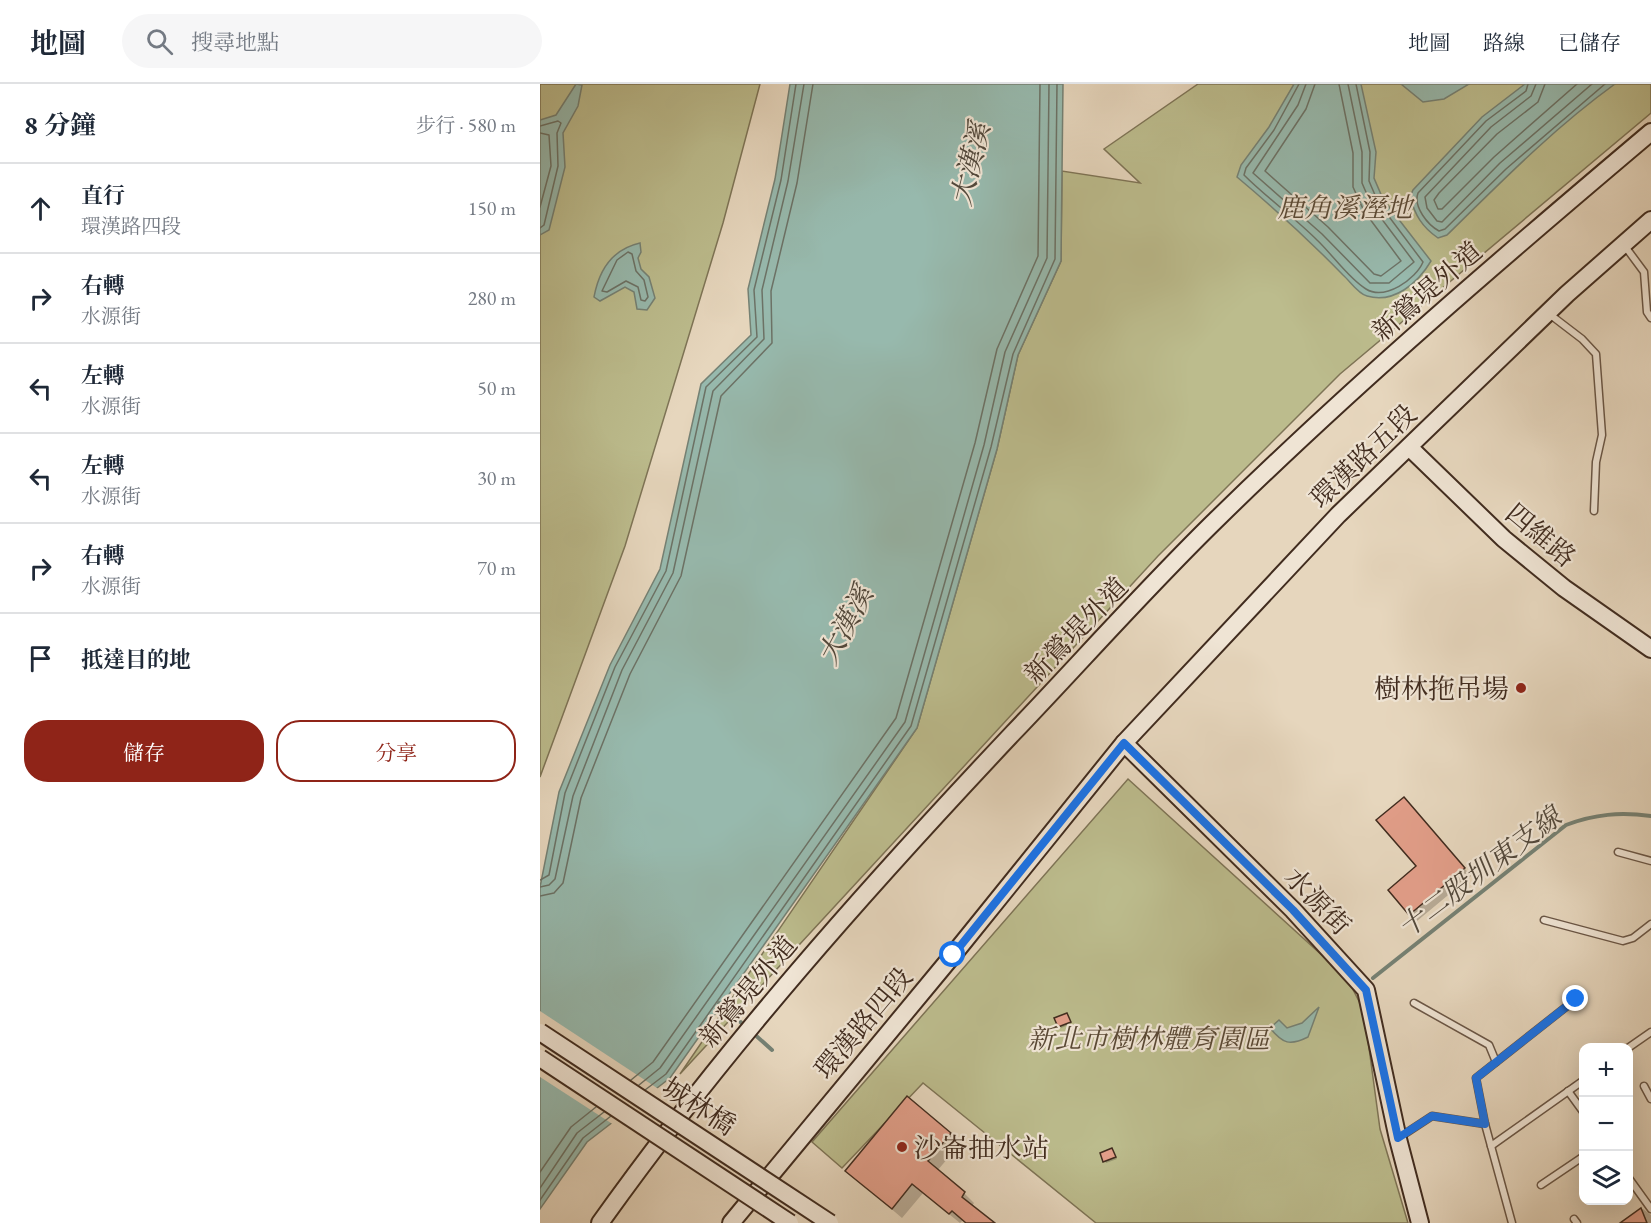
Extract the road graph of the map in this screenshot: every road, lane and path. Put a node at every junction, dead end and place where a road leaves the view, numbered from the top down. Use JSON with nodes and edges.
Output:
{"nodes":[{"id":1,"x":1651,"y":132,"type":"edge"},
{"id":2,"x":1651,"y":220,"type":"edge"},
{"id":3,"x":1623,"y":244,"type":"junction"},
{"id":4,"x":1548,"y":312,"type":"junction"},
{"id":5,"x":1651,"y":318,"type":"edge"},
{"id":6,"x":1409,"y":447,"type":"junction"},
{"id":7,"x":1594,"y":511,"type":"dead end"},
{"id":8,"x":1651,"y":649,"type":"edge"},
{"id":9,"x":1124,"y":743,"type":"junction"},
{"id":10,"x":1618,"y":852,"type":"dead end"},
{"id":11,"x":1651,"y":861,"type":"edge"},
{"id":12,"x":1544,"y":920,"type":"dead end"},
{"id":13,"x":1651,"y":924,"type":"edge"},
{"id":14,"x":1576,"y":999,"type":"dead end"},
{"id":15,"x":1414,"y":1003,"type":"dead end"},
{"id":16,"x":540,"y":1032,"type":"edge"},
{"id":17,"x":1651,"y":1032,"type":"edge"},
{"id":18,"x":1633,"y":1045,"type":"edge"},
{"id":19,"x":540,"y":1059,"type":"edge"},
{"id":20,"x":1496,"y":1062,"type":"junction"},
{"id":21,"x":1579,"y":1083,"type":"edge"},
{"id":22,"x":1644,"y":1086,"type":"dead end"},
{"id":23,"x":1568,"y":1091,"type":"junction"},
{"id":24,"x":1651,"y":1099,"type":"edge"},
{"id":25,"x":1579,"y":1106,"type":"edge"},
{"id":26,"x":1485,"y":1124,"type":"junction"},
{"id":27,"x":1398,"y":1138,"type":"junction"},
{"id":28,"x":1491,"y":1146,"type":"junction"},
{"id":29,"x":1579,"y":1159,"type":"edge"},
{"id":30,"x":1633,"y":1183,"type":"edge"},
{"id":31,"x":1541,"y":1185,"type":"dead end"},
{"id":32,"x":1651,"y":1209,"type":"edge"},
{"id":33,"x":600,"y":1223,"type":"edge"},
{"id":34,"x":731,"y":1223,"type":"edge"},
{"id":35,"x":790,"y":1223,"type":"edge"},
{"id":36,"x":830,"y":1223,"type":"edge"},
{"id":37,"x":1420,"y":1223,"type":"edge"},
{"id":38,"x":1512,"y":1223,"type":"edge"}],
"edges":[{"from":1,"to":33,"type":"street","name":"新鶯堤外道"},
{"from":2,"to":3,"type":"street","name":"環漢路五段"},
{"from":3,"to":4,"type":"street","name":"環漢路五段"},
{"from":3,"to":5,"type":"lane"},
{"from":4,"to":6,"type":"street","name":"環漢路五段"},
{"from":4,"to":7,"type":"lane"},
{"from":6,"to":8,"type":"street","name":"四維路"},
{"from":6,"to":9,"type":"street","name":"環漢路五段"},
{"from":9,"to":27,"type":"street","name":"水源街"},
{"from":9,"to":34,"type":"street","name":"環漢路四段"},
{"from":10,"to":11,"type":"lane"},
{"from":12,"to":13,"type":"lane"},
{"from":14,"to":20,"type":"lane"},
{"from":15,"to":20,"type":"lane"},
{"from":16,"to":36,"type":"street","name":"城林橋","bridge":true},
{"from":17,"to":18,"type":"lane"},
{"from":19,"to":35,"type":"street","name":"城林橋","bridge":true},
{"from":20,"to":26,"type":"lane"},
{"from":21,"to":23,"type":"lane"},
{"from":22,"to":24,"type":"lane"},
{"from":23,"to":25,"type":"lane"},
{"from":23,"to":28,"type":"lane"},
{"from":26,"to":27,"type":"lane"},
{"from":26,"to":28,"type":"lane"},
{"from":27,"to":37,"type":"street","name":"水源街"},
{"from":28,"to":38,"type":"lane"},
{"from":29,"to":31,"type":"lane"},
{"from":30,"to":32,"type":"lane"}]}
